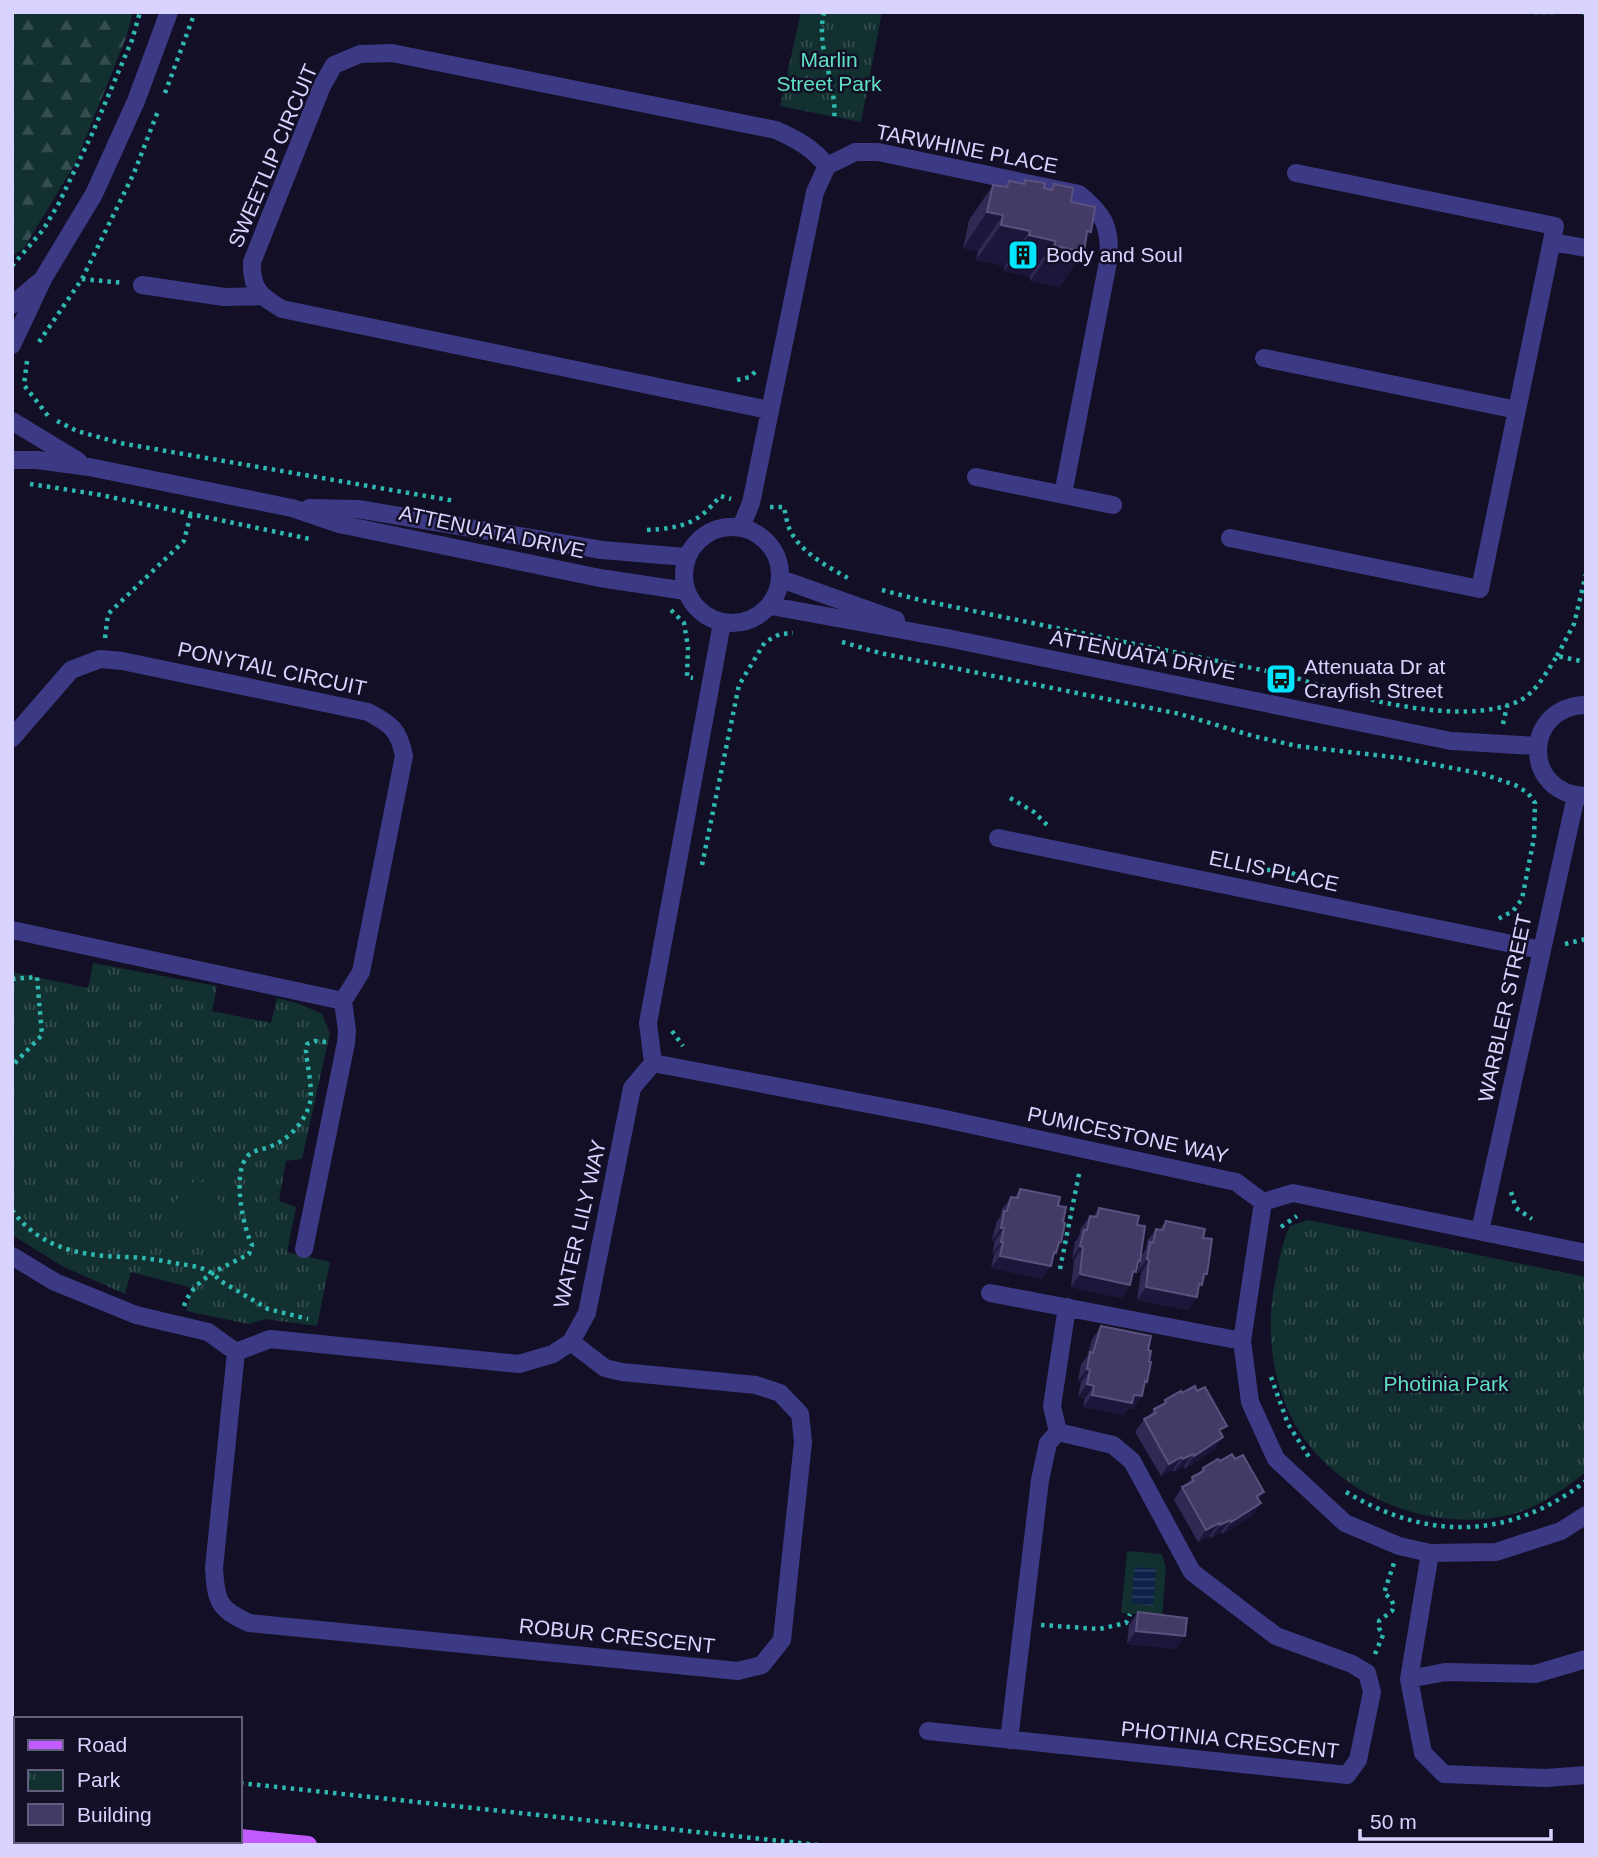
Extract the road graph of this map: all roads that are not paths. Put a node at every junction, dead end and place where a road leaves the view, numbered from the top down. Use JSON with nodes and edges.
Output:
{"nodes":[{"id":1,"x":169,"y":12,"type":"edge"},
{"id":2,"x":827,"y":166,"type":"junction"},
{"id":3,"x":1296,"y":173,"type":"dead end"},
{"id":4,"x":1552,"y":242,"type":"junction"},
{"id":5,"x":1586,"y":248,"type":"edge"},
{"id":6,"x":44,"y":277,"type":"junction"},
{"id":7,"x":142,"y":285,"type":"road end"},
{"id":8,"x":261,"y":296,"type":"junction"},
{"id":9,"x":12,"y":305,"type":"edge"},
{"id":10,"x":12,"y":345,"type":"edge"},
{"id":11,"x":1264,"y":358,"type":"dead end"},
{"id":12,"x":769,"y":410,"type":"junction"},
{"id":13,"x":1517,"y":410,"type":"junction"},
{"id":14,"x":12,"y":421,"type":"edge"},
{"id":15,"x":12,"y":460,"type":"edge"},
{"id":16,"x":89,"y":467,"type":"junction"},
{"id":17,"x":976,"y":477,"type":"dead end"},
{"id":18,"x":1063,"y":494,"type":"junction"},
{"id":19,"x":1113,"y":505,"type":"dead end"},
{"id":20,"x":292,"y":508,"type":"junction"},
{"id":21,"x":741,"y":527,"type":"junction"},
{"id":22,"x":1230,"y":538,"type":"dead end"},
{"id":23,"x":686,"y":557,"type":"junction"},
{"id":24,"x":781,"y":579,"type":"junction"},
{"id":25,"x":686,"y":591,"type":"junction"},
{"id":26,"x":771,"y":606,"type":"junction"},
{"id":27,"x":722,"y":623,"type":"junction"},
{"id":28,"x":947,"y":638,"type":"junction"},
{"id":29,"x":1586,"y":705,"type":"edge"},
{"id":30,"x":12,"y":738,"type":"edge"},
{"id":31,"x":1537,"y":746,"type":"junction"},
{"id":32,"x":1581,"y":796,"type":"edge"},
{"id":33,"x":998,"y":838,"type":"dead end"},
{"id":34,"x":12,"y":930,"type":"edge"},
{"id":35,"x":1541,"y":950,"type":"junction"},
{"id":36,"x":343,"y":1001,"type":"junction"},
{"id":37,"x":653,"y":1063,"type":"junction"},
{"id":38,"x":1263,"y":1202,"type":"junction"},
{"id":39,"x":1480,"y":1231,"type":"junction"},
{"id":40,"x":304,"y":1249,"type":"dead end"},
{"id":41,"x":1586,"y":1253,"type":"edge"},
{"id":42,"x":14,"y":1261,"type":"edge"},
{"id":43,"x":990,"y":1293,"type":"dead end"},
{"id":44,"x":1067,"y":1307,"type":"junction"},
{"id":45,"x":1242,"y":1341,"type":"junction"},
{"id":46,"x":571,"y":1342,"type":"junction"},
{"id":47,"x":236,"y":1352,"type":"junction"},
{"id":48,"x":1058,"y":1432,"type":"junction"},
{"id":49,"x":1586,"y":1515,"type":"edge"},
{"id":50,"x":1430,"y":1553,"type":"junction"},
{"id":51,"x":1586,"y":1659,"type":"edge"},
{"id":52,"x":1409,"y":1679,"type":"junction"},
{"id":53,"x":928,"y":1731,"type":"dead end"},
{"id":54,"x":1009,"y":1740,"type":"junction"},
{"id":55,"x":1586,"y":1775,"type":"edge"},
{"id":56,"x":242,"y":1838,"type":"edge"},
{"id":57,"x":308,"y":1845,"type":"edge"}],
"edges":[{"from":1,"to":6,"type":"street"},
{"from":2,"to":8,"type":"street","name":"SWEETLIP CIRCUIT"},
{"from":2,"to":12,"type":"street"},
{"from":2,"to":18,"type":"street","name":"TARWHINE PLACE"},
{"from":3,"to":4,"type":"street"},
{"from":4,"to":5,"type":"street"},
{"from":4,"to":13,"type":"street"},
{"from":6,"to":9,"type":"street"},
{"from":6,"to":10,"type":"street"},
{"from":7,"to":8,"type":"street"},
{"from":8,"to":12,"type":"street"},
{"from":11,"to":13,"type":"street"},
{"from":12,"to":21,"type":"street"},
{"from":13,"to":22,"type":"street"},
{"from":14,"to":16,"type":"street","name":"ATTENUATA DRIVE"},
{"from":15,"to":16,"type":"street","name":"ATTENUATA DRIVE"},
{"from":16,"to":20,"type":"street","name":"ATTENUATA DRIVE"},
{"from":17,"to":18,"type":"street"},
{"from":18,"to":19,"type":"street"},
{"from":20,"to":23,"type":"street","name":"ATTENUATA DRIVE"},
{"from":20,"to":25,"type":"street","name":"ATTENUATA DRIVE"},
{"from":21,"to":23,"type":"street"},
{"from":21,"to":24,"type":"street"},
{"from":23,"to":25,"type":"street"},
{"from":24,"to":26,"type":"street"},
{"from":24,"to":28,"type":"street","name":"ATTENUATA DRIVE"},
{"from":25,"to":27,"type":"street"},
{"from":26,"to":27,"type":"street"},
{"from":26,"to":28,"type":"street","name":"ATTENUATA DRIVE"},
{"from":27,"to":37,"type":"street"},
{"from":28,"to":31,"type":"street","name":"ATTENUATA DRIVE"},
{"from":29,"to":31,"type":"street"},
{"from":30,"to":36,"type":"street","name":"PONYTAIL CIRCUIT"},
{"from":31,"to":32,"type":"street"},
{"from":32,"to":35,"type":"street","name":"WARBLER STREET"},
{"from":33,"to":35,"type":"street","name":"ELLIS PLACE"},
{"from":34,"to":36,"type":"street"},
{"from":35,"to":39,"type":"street","name":"WARBLER STREET"},
{"from":36,"to":40,"type":"street"},
{"from":37,"to":38,"type":"street","name":"PUMICESTONE WAY"},
{"from":37,"to":46,"type":"street","name":"WATER LILY WAY"},
{"from":38,"to":39,"type":"street"},
{"from":38,"to":45,"type":"street"},
{"from":39,"to":41,"type":"street"},
{"from":42,"to":47,"type":"street"},
{"from":43,"to":44,"type":"street"},
{"from":44,"to":45,"type":"street"},
{"from":44,"to":48,"type":"street"},
{"from":45,"to":50,"type":"street"},
{"from":46,"to":47,"type":"street"},
{"from":46,"to":47,"type":"street","name":"ROBUR CRESCENT"},
{"from":48,"to":54,"type":"street"},
{"from":48,"to":54,"type":"street","name":"PHOTINIA CRESCENT"},
{"from":49,"to":50,"type":"street"},
{"from":50,"to":52,"type":"street"},
{"from":51,"to":52,"type":"street"},
{"from":52,"to":55,"type":"street"},
{"from":53,"to":54,"type":"street","name":"PHOTINIA CRESCENT"},
{"from":56,"to":57,"type":"main road"}]}
